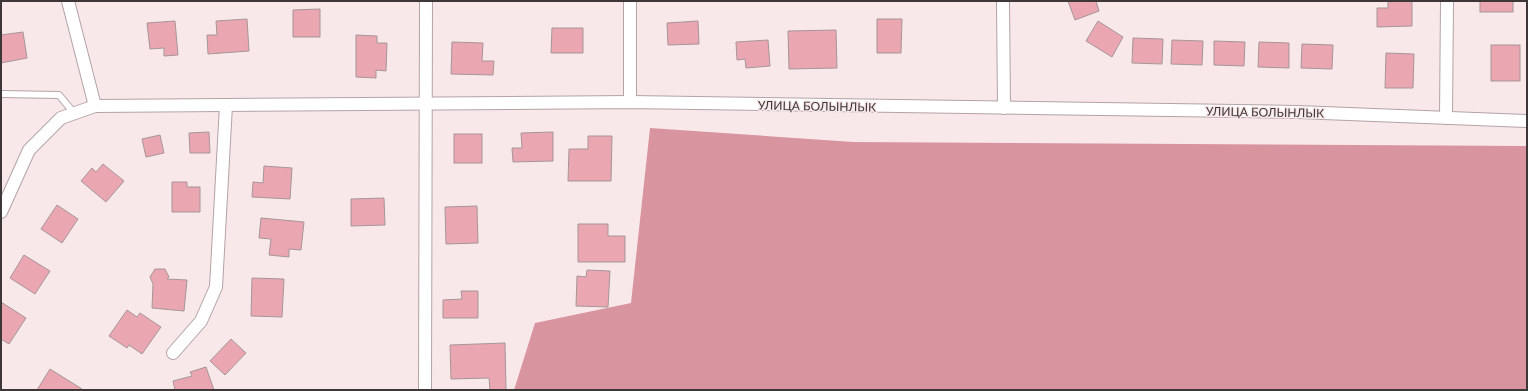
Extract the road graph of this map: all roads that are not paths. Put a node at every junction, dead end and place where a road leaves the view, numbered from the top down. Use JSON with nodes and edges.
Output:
{"nodes":[{"id":1,"x":68,"y":1,"type":"edge"},
{"id":2,"x":426,"y":1,"type":"edge"},
{"id":3,"x":630,"y":1,"type":"edge"},
{"id":4,"x":1003,"y":1,"type":"edge"},
{"id":5,"x":1447,"y":1,"type":"edge"},
{"id":6,"x":1,"y":94,"type":"edge"},
{"id":7,"x":630,"y":102,"type":"junction"},
{"id":8,"x":426,"y":104,"type":"junction"},
{"id":9,"x":226,"y":105,"type":"junction"},
{"id":10,"x":95,"y":106,"type":"junction"},
{"id":11,"x":1004,"y":108,"type":"junction"},
{"id":12,"x":74,"y":113,"type":"junction"},
{"id":13,"x":1446,"y":118,"type":"junction"},
{"id":14,"x":1527,"y":122,"type":"edge"},
{"id":15,"x":1,"y":212,"type":"edge"},
{"id":16,"x":173,"y":353,"type":"dead end"},
{"id":17,"x":425,"y":390,"type":"edge"}],
"edges":[{"from":1,"to":10,"type":"street"},
{"from":2,"to":8,"type":"street"},
{"from":3,"to":7,"type":"street"},
{"from":4,"to":11,"type":"street"},
{"from":5,"to":13,"type":"street"},
{"from":6,"to":12,"type":"lane"},
{"from":7,"to":8,"type":"street","name":"УЛИЦА БОЛЫНЛЫК"},
{"from":7,"to":11,"type":"street","name":"УЛИЦА БОЛЫНЛЫК"},
{"from":8,"to":9,"type":"street","name":"УЛИЦА БОЛЫНЛЫК"},
{"from":8,"to":17,"type":"street"},
{"from":9,"to":10,"type":"street","name":"УЛИЦА БОЛЫНЛЫК"},
{"from":9,"to":16,"type":"street"},
{"from":10,"to":12,"type":"street","name":"УЛИЦА БОЛЫНЛЫК"},
{"from":11,"to":13,"type":"street","name":"УЛИЦА БОЛЫНЛЫК"},
{"from":12,"to":15,"type":"street","name":"УЛИЦА БОЛЫНЛЫК"},
{"from":13,"to":14,"type":"street","name":"УЛИЦА БОЛЫНЛЫК"}]}
